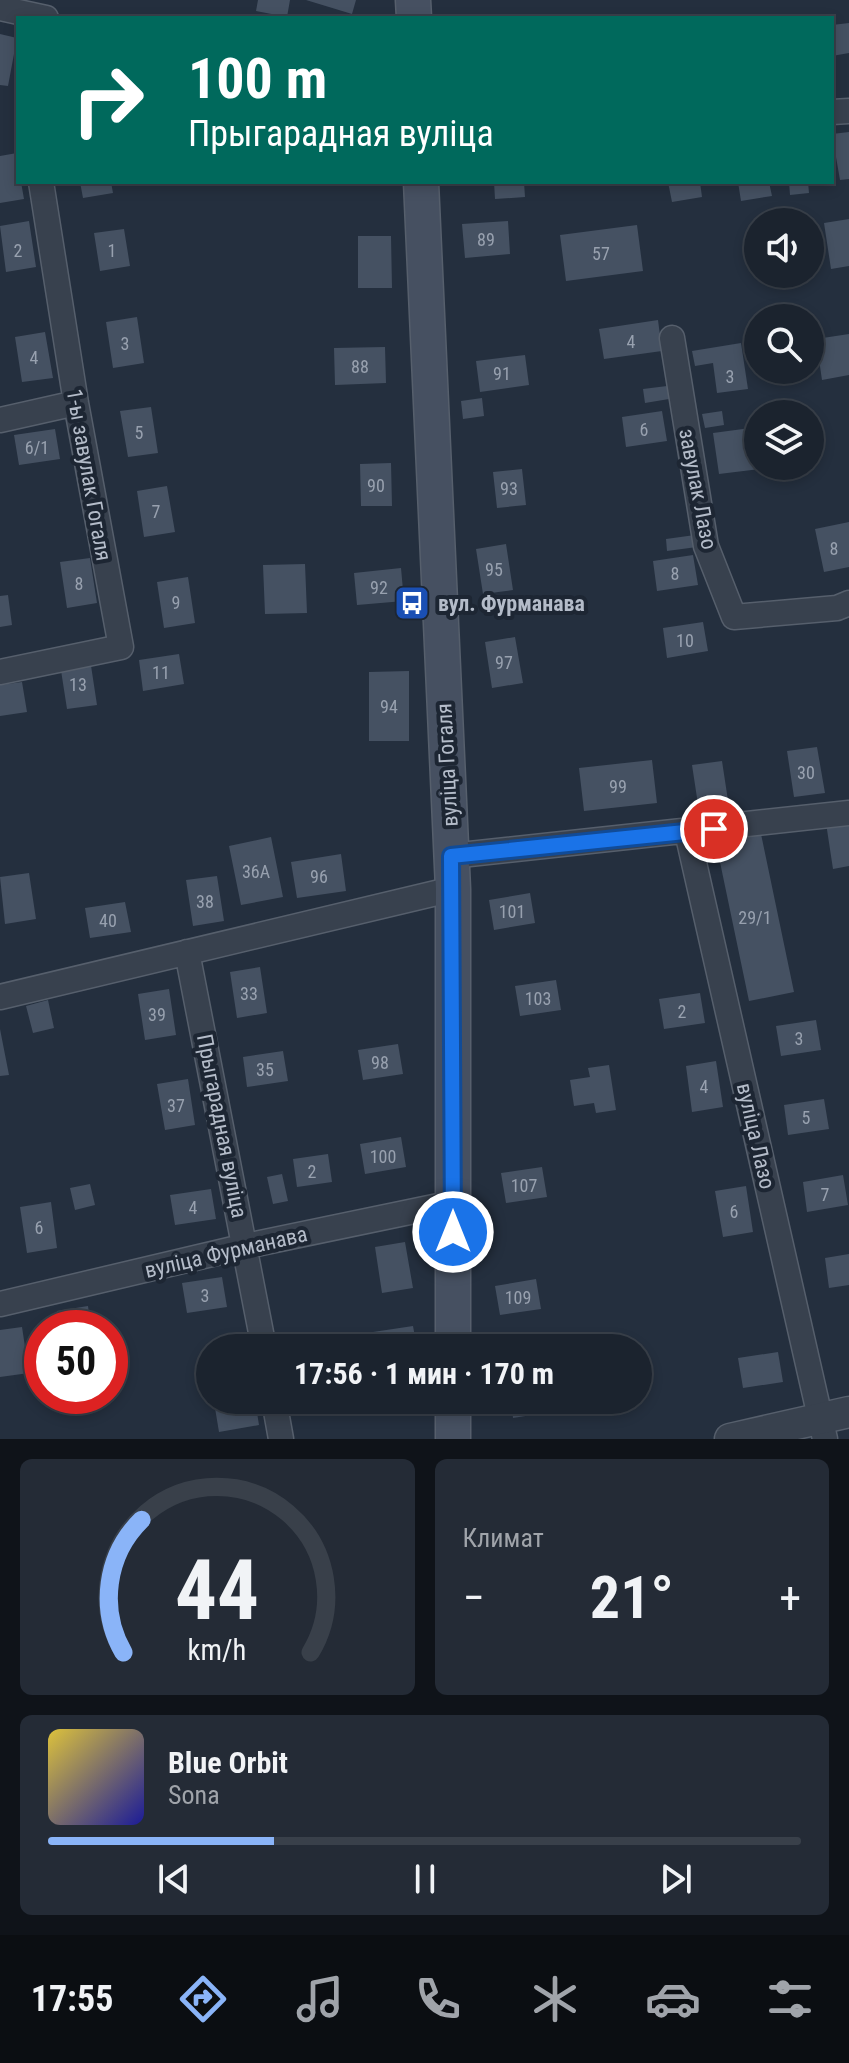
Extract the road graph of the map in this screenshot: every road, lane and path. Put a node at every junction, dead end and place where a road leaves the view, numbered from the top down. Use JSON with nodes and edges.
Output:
{"nodes":[{"id":1,"x":0,"y":8,"type":"edge"},
{"id":2,"x":36,"y":16,"type":"edge"},
{"id":3,"x":41,"y":184,"type":"edge"},
{"id":4,"x":421,"y":184,"type":"edge"},
{"id":5,"x":672,"y":338,"type":"dead end"},
{"id":6,"x":76,"y":403,"type":"junction"},
{"id":7,"x":0,"y":420,"type":"edge"},
{"id":8,"x":849,"y":603,"type":"edge"},
{"id":9,"x":0,"y":672,"type":"edge"},
{"id":10,"x":849,"y":813,"type":"edge"},
{"id":11,"x":687,"y":832,"type":"junction"},
{"id":12,"x":452,"y":873,"type":"junction"},
{"id":13,"x":187,"y":952,"type":"junction"},
{"id":14,"x":0,"y":997,"type":"edge"},
{"id":15,"x":453,"y":1203,"type":"junction"},
{"id":16,"x":246,"y":1246,"type":"junction"},
{"id":17,"x":0,"y":1304,"type":"edge"},
{"id":18,"x":262,"y":1334,"type":"edge"},
{"id":19,"x":453,"y":1334,"type":"edge"},
{"id":20,"x":277,"y":1414,"type":"edge"},
{"id":21,"x":453,"y":1414,"type":"edge"},
{"id":22,"x":832,"y":1423,"type":"edge"},
{"id":23,"x":281,"y":1439,"type":"edge"},
{"id":24,"x":453,"y":1439,"type":"edge"},
{"id":25,"x":730,"y":1439,"type":"edge"}],
"edges":[{"from":1,"to":2,"type":"street"},
{"from":3,"to":6,"type":"street","name":"1-ы завулак Гогаля"},
{"from":4,"to":12,"type":"main road","name":"вуліца Гогаля"},
{"from":5,"to":8,"type":"street","name":"завулак Лазо"},
{"from":6,"to":7,"type":"street"},
{"from":6,"to":9,"type":"street","name":"1-ы завулак Гогаля"},
{"from":10,"to":11,"type":"street"},
{"from":11,"to":12,"type":"street"},
{"from":11,"to":22,"type":"street","name":"вуліца Лазо"},
{"from":12,"to":13,"type":"street"},
{"from":12,"to":15,"type":"main road","name":"вуліца Гогаля"},
{"from":13,"to":14,"type":"street"},
{"from":13,"to":16,"type":"street","name":"Прыгарадная вуліца"},
{"from":15,"to":16,"type":"street","name":"вуліца Фурманава"},
{"from":15,"to":19,"type":"main road","name":"вуліца Гогаля"},
{"from":16,"to":17,"type":"street","name":"вуліца Фурманава"},
{"from":16,"to":18,"type":"street","name":"Прыгарадная вуліца"},
{"from":20,"to":23,"type":"street"},
{"from":21,"to":24,"type":"main road"},
{"from":22,"to":25,"type":"street"}]}
